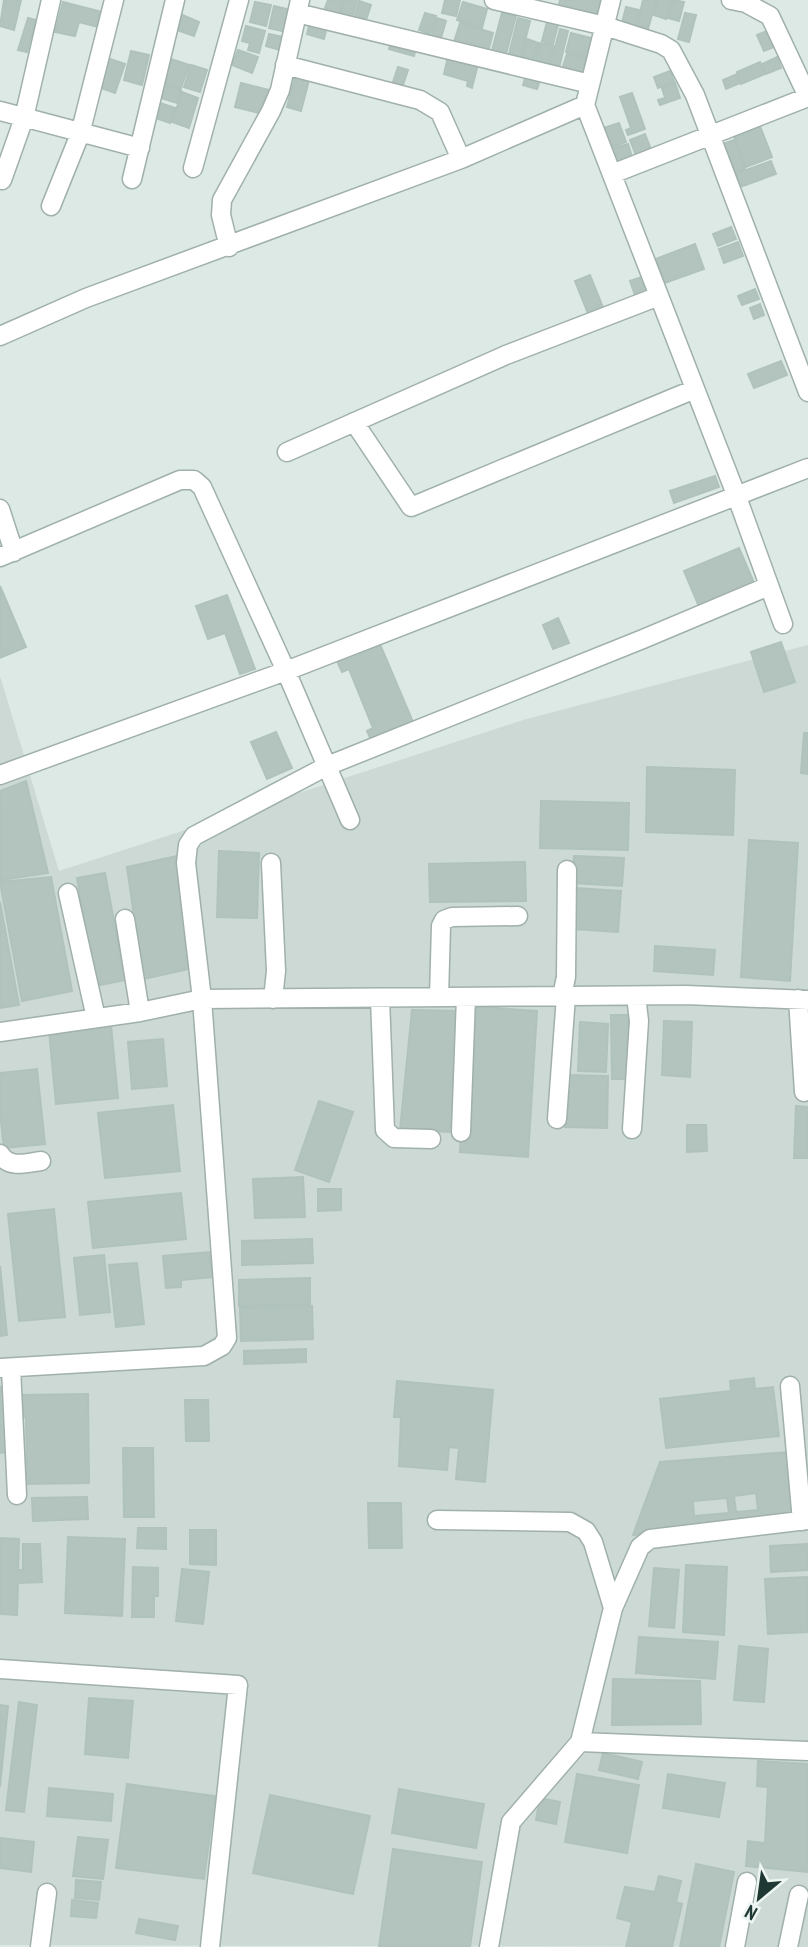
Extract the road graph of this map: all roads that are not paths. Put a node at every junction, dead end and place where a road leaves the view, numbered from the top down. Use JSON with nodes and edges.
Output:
{"nodes":[{"id":1,"x":51,"y":0,"type":"edge"},
{"id":2,"x":114,"y":0,"type":"edge"},
{"id":3,"x":175,"y":0,"type":"edge"},
{"id":4,"x":239,"y":0,"type":"edge"},
{"id":5,"x":495,"y":0,"type":"edge"},
{"id":6,"x":611,"y":0,"type":"edge"},
{"id":7,"x":731,"y":0,"type":"edge"},
{"id":8,"x":299,"y":6,"type":"edge"},
{"id":9,"x":605,"y":26,"type":"junction"},
{"id":10,"x":285,"y":65,"type":"junction"},
{"id":11,"x":590,"y":84,"type":"junction"},
{"id":12,"x":808,"y":97,"type":"edge"},
{"id":13,"x":585,"y":105,"type":"junction"},
{"id":14,"x":0,"y":111,"type":"edge"},
{"id":15,"x":24,"y":118,"type":"junction"},
{"id":16,"x":80,"y":134,"type":"junction"},
{"id":17,"x":711,"y":136,"type":"junction"},
{"id":18,"x":140,"y":148,"type":"junction"},
{"id":19,"x":461,"y":159,"type":"junction"},
{"id":20,"x":193,"y":168,"type":"dead end"},
{"id":21,"x":612,"y":174,"type":"junction"},
{"id":22,"x":132,"y":179,"type":"dead end"},
{"id":23,"x":2,"y":180,"type":"dead end"},
{"id":24,"x":51,"y":206,"type":"dead end"},
{"id":25,"x":229,"y":247,"type":"junction"},
{"id":26,"x":659,"y":296,"type":"junction"},
{"id":27,"x":0,"y":336,"type":"edge"},
{"id":28,"x":695,"y":389,"type":"junction"},
{"id":29,"x":808,"y":392,"type":"edge"},
{"id":30,"x":354,"y":422,"type":"junction"},
{"id":31,"x":287,"y":452,"type":"dead end"},
{"id":32,"x":808,"y":468,"type":"edge"},
{"id":33,"x":737,"y":497,"type":"junction"},
{"id":34,"x":0,"y":509,"type":"edge"},
{"id":35,"x":7,"y":554,"type":"edge"},
{"id":36,"x":769,"y":586,"type":"junction"},
{"id":37,"x":783,"y":624,"type":"dead end"},
{"id":38,"x":286,"y":671,"type":"junction"},
{"id":39,"x":327,"y":766,"type":"junction"},
{"id":40,"x":0,"y":775,"type":"edge"},
{"id":41,"x":350,"y":820,"type":"dead end"},
{"id":42,"x":271,"y":863,"type":"dead end"},
{"id":43,"x":566,"y":870,"type":"dead end"},
{"id":44,"x":68,"y":893,"type":"dead end"},
{"id":45,"x":518,"y":916,"type":"dead end"},
{"id":46,"x":125,"y":919,"type":"dead end"},
{"id":47,"x":564,"y":996,"type":"junction"},
{"id":48,"x":636,"y":996,"type":"junction"},
{"id":49,"x":439,"y":997,"type":"junction"},
{"id":50,"x":466,"y":997,"type":"junction"},
{"id":51,"x":380,"y":998,"type":"junction"},
{"id":52,"x":202,"y":999,"type":"junction"},
{"id":53,"x":273,"y":999,"type":"junction"},
{"id":54,"x":803,"y":1000,"type":"edge"},
{"id":55,"x":140,"y":1012,"type":"junction"},
{"id":56,"x":96,"y":1018,"type":"junction"},
{"id":57,"x":0,"y":1032,"type":"edge"},
{"id":58,"x":804,"y":1092,"type":"dead end"},
{"id":59,"x":557,"y":1119,"type":"dead end"},
{"id":60,"x":632,"y":1129,"type":"dead end"},
{"id":61,"x":461,"y":1132,"type":"dead end"},
{"id":62,"x":431,"y":1139,"type":"dead end"},
{"id":63,"x":0,"y":1154,"type":"edge"},
{"id":64,"x":41,"y":1161,"type":"dead end"},
{"id":65,"x":6,"y":1368,"type":"edge"},
{"id":66,"x":790,"y":1386,"type":"dead end"},
{"id":67,"x":17,"y":1495,"type":"dead end"},
{"id":68,"x":437,"y":1520,"type":"dead end"},
{"id":69,"x":805,"y":1520,"type":"edge"},
{"id":70,"x":613,"y":1608,"type":"junction"},
{"id":71,"x":0,"y":1670,"type":"edge"},
{"id":72,"x":580,"y":1742,"type":"junction"},
{"id":73,"x":808,"y":1751,"type":"edge"},
{"id":74,"x":747,"y":1882,"type":"dead end"},
{"id":75,"x":47,"y":1893,"type":"dead end"},
{"id":76,"x":799,"y":1895,"type":"dead end"},
{"id":77,"x":40,"y":1947,"type":"edge"},
{"id":78,"x":210,"y":1947,"type":"edge"},
{"id":79,"x":489,"y":1947,"type":"edge"},
{"id":80,"x":736,"y":1947,"type":"edge"},
{"id":81,"x":789,"y":1947,"type":"edge"}],
"edges":[{"from":1,"to":15,"type":"street"},
{"from":2,"to":16,"type":"street"},
{"from":3,"to":18,"type":"street"},
{"from":4,"to":20,"type":"street"},
{"from":5,"to":9,"type":"street"},
{"from":6,"to":9,"type":"street"},
{"from":7,"to":12,"type":"street"},
{"from":8,"to":10,"type":"street"},
{"from":8,"to":11,"type":"street"},
{"from":9,"to":11,"type":"street"},
{"from":9,"to":17,"type":"street"},
{"from":10,"to":19,"type":"street"},
{"from":10,"to":25,"type":"street"},
{"from":11,"to":13,"type":"street"},
{"from":12,"to":17,"type":"street"},
{"from":13,"to":19,"type":"street"},
{"from":13,"to":21,"type":"street"},
{"from":14,"to":15,"type":"street"},
{"from":15,"to":16,"type":"street"},
{"from":15,"to":23,"type":"street"},
{"from":16,"to":18,"type":"street"},
{"from":16,"to":24,"type":"street"},
{"from":17,"to":21,"type":"street"},
{"from":17,"to":29,"type":"street"},
{"from":18,"to":22,"type":"street"},
{"from":19,"to":25,"type":"street"},
{"from":21,"to":26,"type":"street"},
{"from":25,"to":27,"type":"street"},
{"from":26,"to":28,"type":"street"},
{"from":26,"to":30,"type":"street"},
{"from":28,"to":30,"type":"street"},
{"from":28,"to":33,"type":"street"},
{"from":30,"to":31,"type":"street"},
{"from":32,"to":33,"type":"street"},
{"from":33,"to":36,"type":"street"},
{"from":33,"to":38,"type":"street"},
{"from":34,"to":35,"type":"street"},
{"from":35,"to":38,"type":"street"},
{"from":36,"to":37,"type":"street"},
{"from":36,"to":39,"type":"street"},
{"from":38,"to":39,"type":"street"},
{"from":38,"to":40,"type":"street"},
{"from":39,"to":41,"type":"street"},
{"from":39,"to":52,"type":"street"},
{"from":42,"to":53,"type":"street"},
{"from":43,"to":47,"type":"street"},
{"from":44,"to":56,"type":"street"},
{"from":45,"to":49,"type":"street"},
{"from":46,"to":55,"type":"street"},
{"from":47,"to":48,"type":"street"},
{"from":47,"to":50,"type":"street"},
{"from":47,"to":59,"type":"street"},
{"from":48,"to":54,"type":"street"},
{"from":48,"to":60,"type":"street"},
{"from":49,"to":50,"type":"street"},
{"from":49,"to":51,"type":"street"},
{"from":50,"to":61,"type":"street"},
{"from":51,"to":53,"type":"street"},
{"from":51,"to":62,"type":"street"},
{"from":52,"to":53,"type":"street"},
{"from":52,"to":55,"type":"street"},
{"from":52,"to":65,"type":"street"},
{"from":54,"to":58,"type":"street"},
{"from":55,"to":56,"type":"street"},
{"from":56,"to":57,"type":"street"},
{"from":63,"to":64,"type":"street"},
{"from":65,"to":67,"type":"street"},
{"from":66,"to":69,"type":"street"},
{"from":68,"to":70,"type":"street"},
{"from":69,"to":70,"type":"street"},
{"from":70,"to":72,"type":"street"},
{"from":71,"to":78,"type":"street"},
{"from":72,"to":73,"type":"street"},
{"from":72,"to":79,"type":"street"},
{"from":74,"to":80,"type":"street"},
{"from":75,"to":77,"type":"street"},
{"from":76,"to":81,"type":"street"}]}
